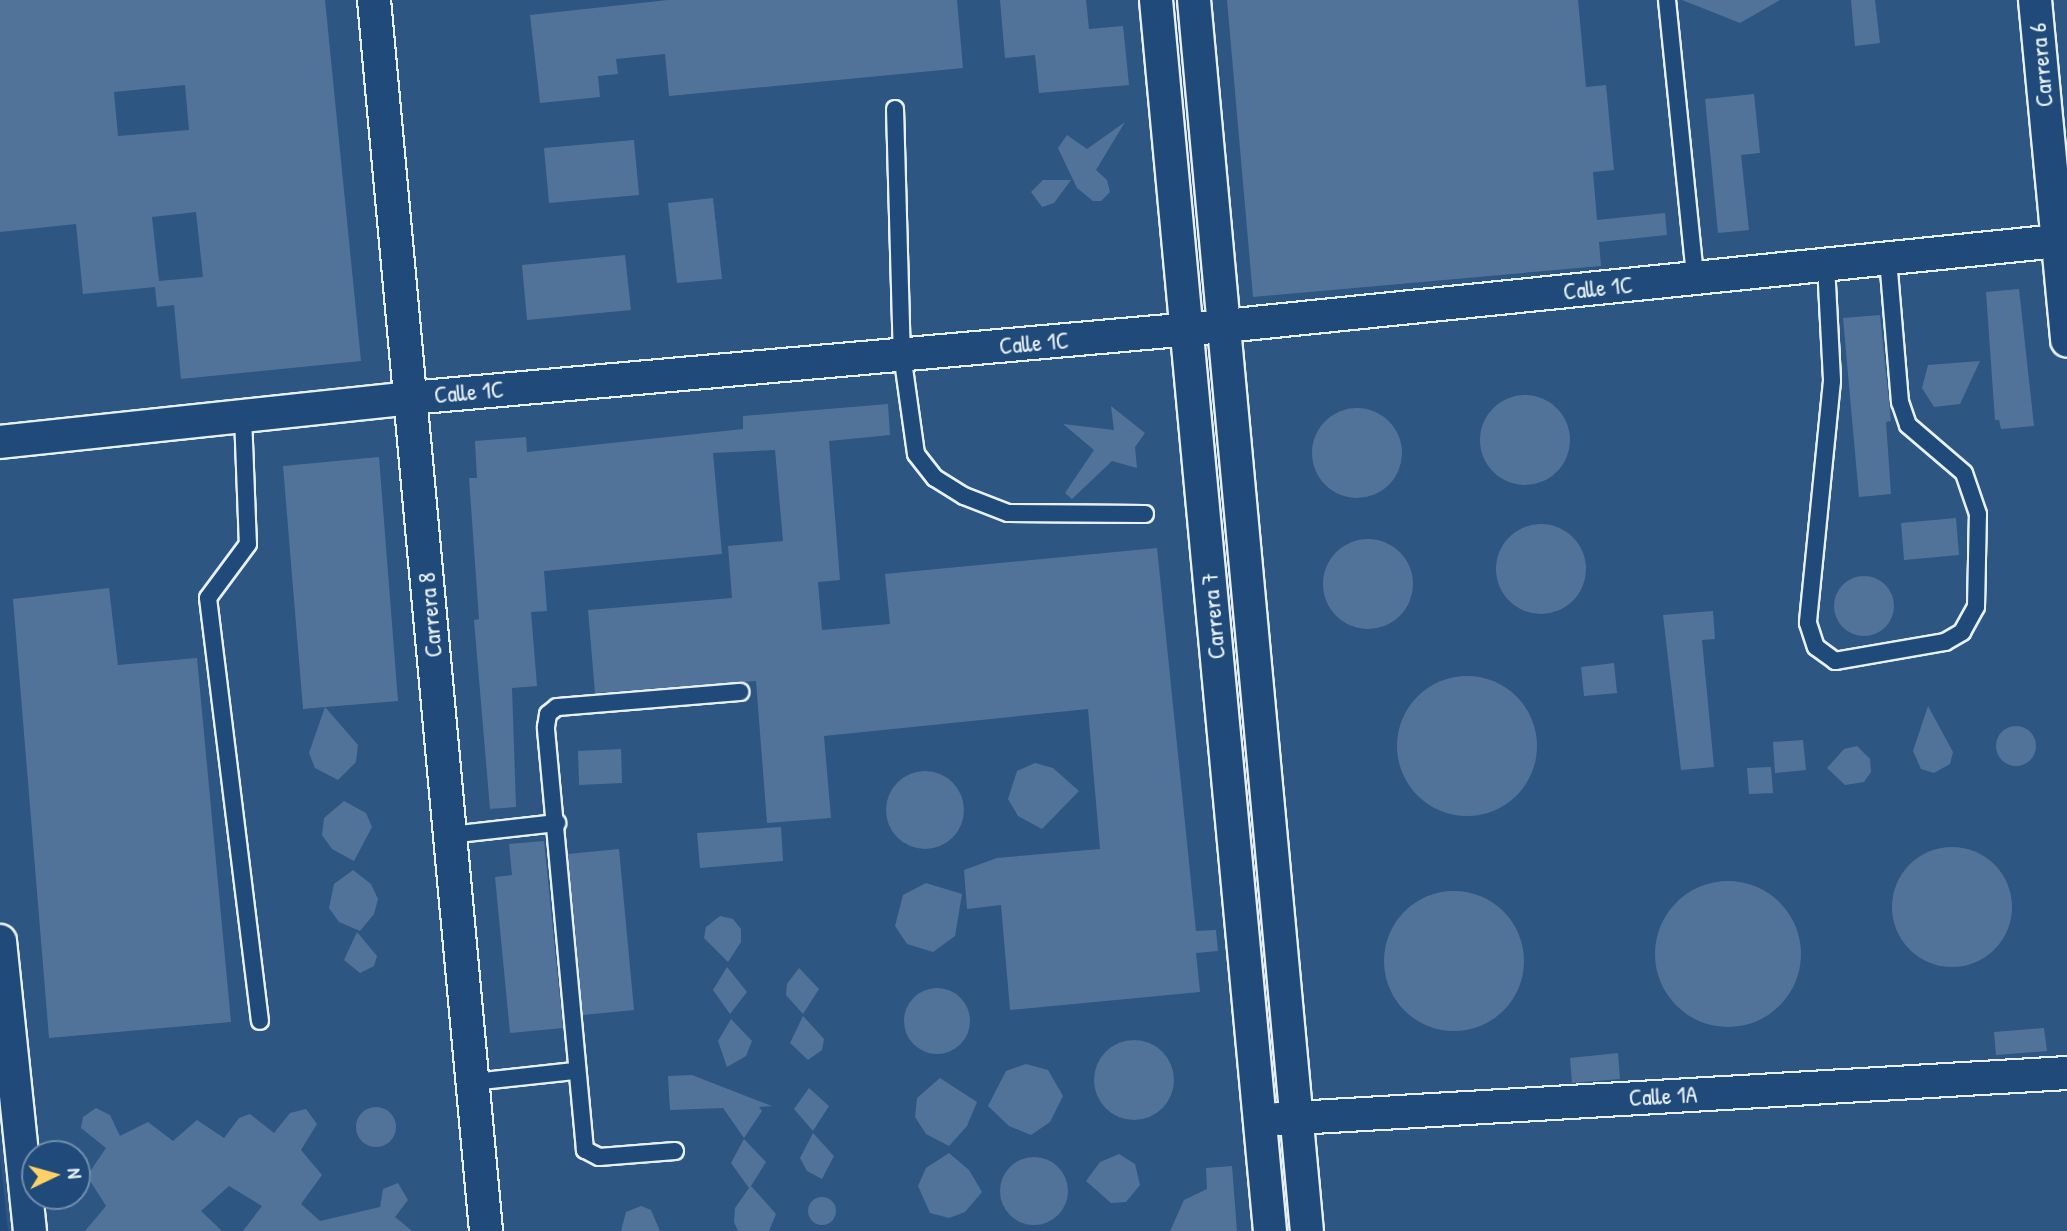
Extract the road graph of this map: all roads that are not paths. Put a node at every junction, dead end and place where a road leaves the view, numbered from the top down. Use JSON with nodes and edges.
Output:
{"nodes":[{"id":1,"x":374,"y":0,"type":"edge"},
{"id":2,"x":1156,"y":0,"type":"edge"},
{"id":3,"x":1194,"y":0,"type":"edge"},
{"id":4,"x":1667,"y":0,"type":"edge"},
{"id":5,"x":2035,"y":0,"type":"edge"},
{"id":6,"x":895,"y":109,"type":"dead end"},
{"id":7,"x":2063,"y":240,"type":"edge"},
{"id":8,"x":1888,"y":258,"type":"junction"},
{"id":9,"x":1826,"y":265,"type":"junction"},
{"id":10,"x":1695,"y":278,"type":"junction"},
{"id":11,"x":1225,"y":326,"type":"junction"},
{"id":12,"x":1186,"y":329,"type":"junction"},
{"id":13,"x":2067,"y":340,"type":"edge"},
{"id":14,"x":902,"y":354,"type":"junction"},
{"id":15,"x":410,"y":398,"type":"junction"},
{"id":16,"x":243,"y":416,"type":"junction"},
{"id":17,"x":0,"y":442,"type":"edge"},
{"id":18,"x":1241,"y":498,"type":"junction"},
{"id":19,"x":1202,"y":502,"type":"junction"},
{"id":20,"x":1145,"y":514,"type":"dead end"},
{"id":21,"x":740,"y":692,"type":"dead end"},
{"id":22,"x":1265,"y":758,"type":"junction"},
{"id":23,"x":1226,"y":761,"type":"junction"},
{"id":24,"x":557,"y":823,"type":"junction"},
{"id":25,"x":450,"y":835,"type":"junction"},
{"id":26,"x":0,"y":941,"type":"edge"},
{"id":27,"x":260,"y":1021,"type":"dead end"},
{"id":28,"x":575,"y":1072,"type":"junction"},
{"id":29,"x":2067,"y":1073,"type":"edge"},
{"id":30,"x":473,"y":1082,"type":"junction"},
{"id":31,"x":1298,"y":1117,"type":"junction"},
{"id":32,"x":1260,"y":1121,"type":"junction"},
{"id":33,"x":675,"y":1151,"type":"dead end"},
{"id":34,"x":30,"y":1231,"type":"edge"},
{"id":35,"x":486,"y":1231,"type":"edge"},
{"id":36,"x":1270,"y":1231,"type":"edge"},
{"id":37,"x":1307,"y":1231,"type":"edge"}],
"edges":[{"from":1,"to":15,"type":"street","name":"Carrera 8"},
{"from":2,"to":12,"type":"street","name":"Carrera 7"},
{"from":3,"to":11,"type":"street","name":"Carrera 7"},
{"from":4,"to":10,"type":"lane"},
{"from":5,"to":7,"type":"street","name":"Carrera 6"},
{"from":6,"to":14,"type":"lane"},
{"from":7,"to":8,"type":"street","name":"Calle 1C"},
{"from":7,"to":13,"type":"street","name":"Carrera 6"},
{"from":8,"to":9,"type":"street","name":"Calle 1C"},
{"from":8,"to":9,"type":"lane"},
{"from":9,"to":10,"type":"street","name":"Calle 1C"},
{"from":10,"to":11,"type":"street","name":"Calle 1C"},
{"from":11,"to":12,"type":"street","name":"Calle 1C"},
{"from":11,"to":18,"type":"street","name":"Carrera 7"},
{"from":12,"to":14,"type":"street","name":"Calle 1C"},
{"from":12,"to":19,"type":"street","name":"Carrera 7"},
{"from":14,"to":15,"type":"street","name":"Calle 1C"},
{"from":14,"to":20,"type":"lane"},
{"from":15,"to":16,"type":"street","name":"Calle 1C"},
{"from":15,"to":25,"type":"street","name":"Carrera 8"},
{"from":16,"to":17,"type":"street","name":"Calle 1C"},
{"from":16,"to":27,"type":"lane"},
{"from":18,"to":19,"type":"lane"},
{"from":18,"to":22,"type":"street","name":"Carrera 7"},
{"from":19,"to":23,"type":"street","name":"Carrera 7"},
{"from":21,"to":24,"type":"lane"},
{"from":22,"to":23,"type":"lane"},
{"from":22,"to":31,"type":"street","name":"Carrera 7"},
{"from":23,"to":32,"type":"street","name":"Carrera 7"},
{"from":24,"to":25,"type":"lane"},
{"from":24,"to":28,"type":"lane"},
{"from":25,"to":30,"type":"street","name":"Carrera 8"},
{"from":26,"to":34,"type":"street"},
{"from":28,"to":30,"type":"lane"},
{"from":28,"to":33,"type":"lane"},
{"from":29,"to":31,"type":"street","name":"Calle 1A"},
{"from":30,"to":35,"type":"street","name":"Carrera 8"},
{"from":31,"to":32,"type":"street","name":"Calle 1A"},
{"from":31,"to":37,"type":"street","name":"Carrera 7"},
{"from":32,"to":36,"type":"street","name":"Carrera 7"}]}
